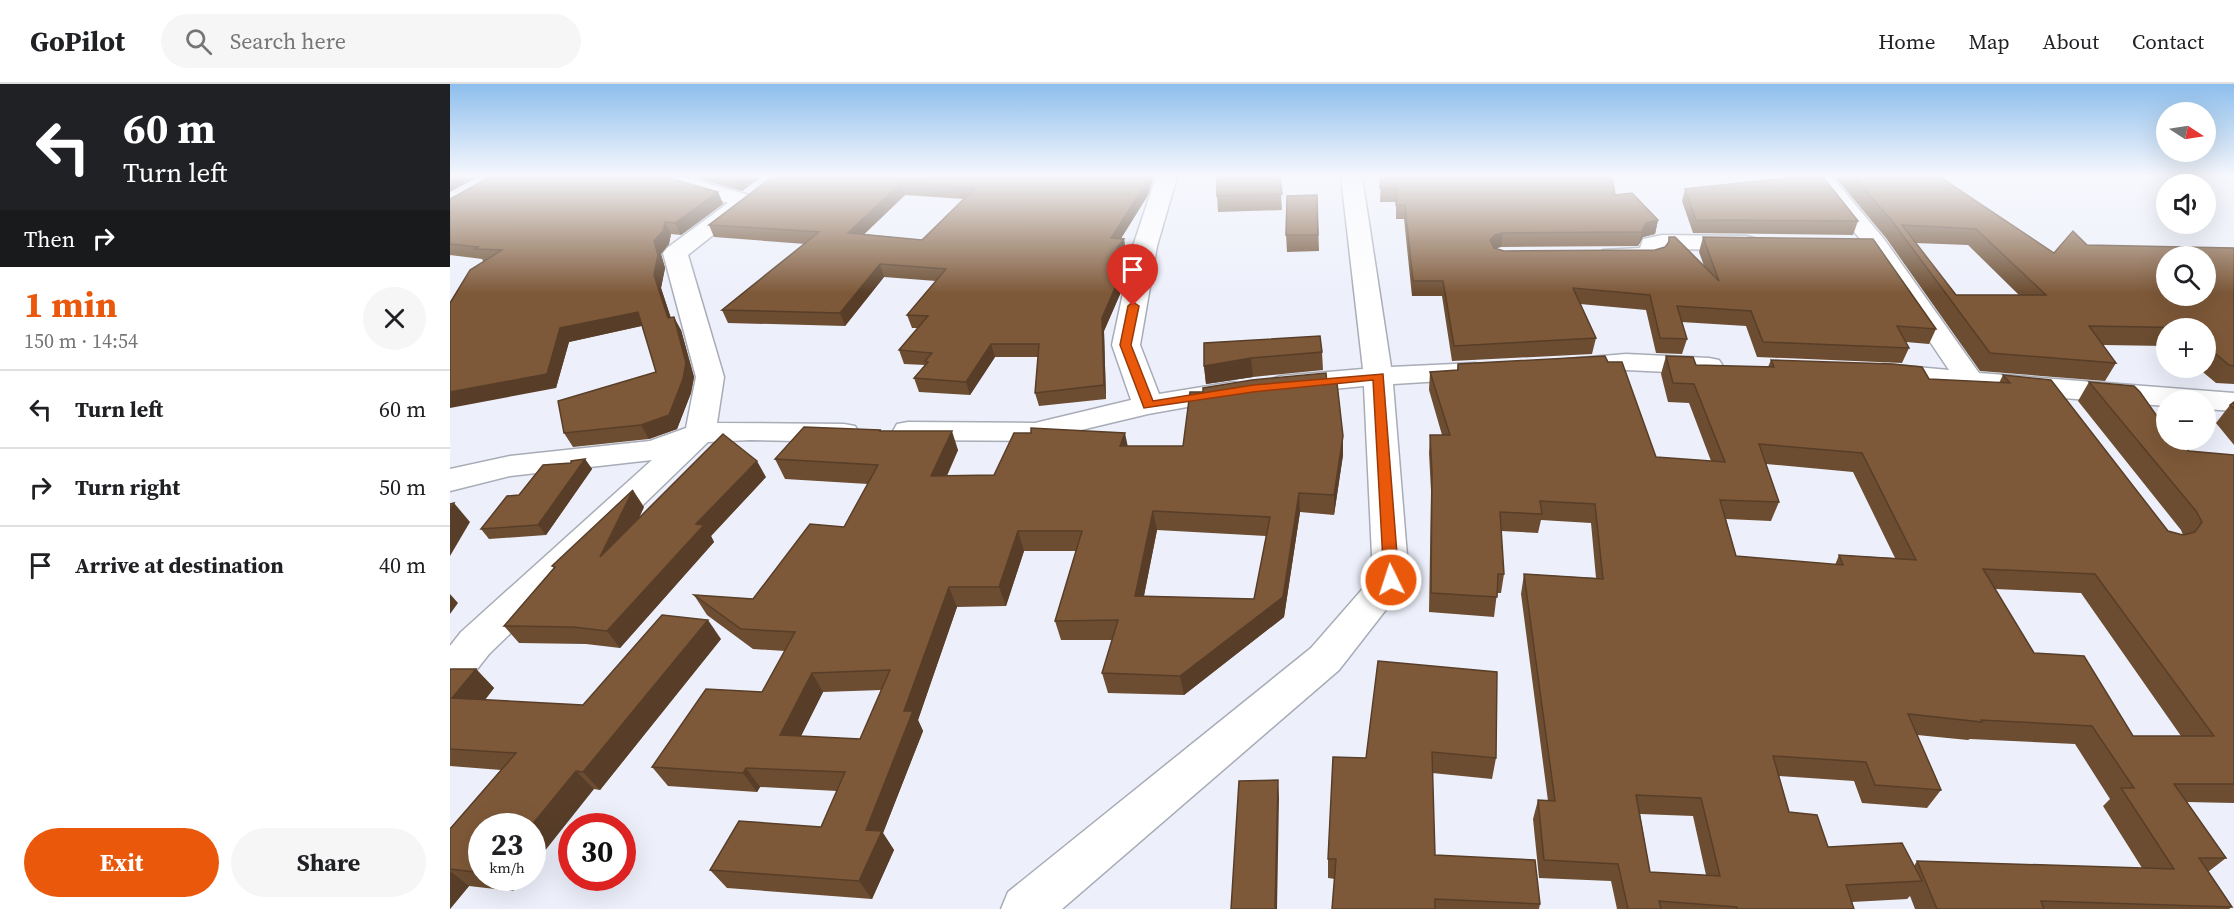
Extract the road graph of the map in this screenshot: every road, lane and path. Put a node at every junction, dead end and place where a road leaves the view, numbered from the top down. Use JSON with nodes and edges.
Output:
{"nodes":[{"id":1,"x":725,"y":216,"type":"edge"},
{"id":2,"x":1155,"y":216,"type":"edge"},
{"id":3,"x":1356,"y":216,"type":"edge"},
{"id":4,"x":1853,"y":216,"type":"edge"},
{"id":5,"x":1763,"y":243,"type":"edge"},
{"id":6,"x":1842,"y":244,"type":"edge"},
{"id":7,"x":1876,"y":244,"type":"junction"},
{"id":8,"x":1594,"y":255,"type":"edge"},
{"id":9,"x":1543,"y":367,"type":"edge"},
{"id":10,"x":1743,"y":367,"type":"edge"},
{"id":11,"x":1508,"y":369,"type":"edge"},
{"id":12,"x":1849,"y":371,"type":"edge"},
{"id":13,"x":1378,"y":376,"type":"junction"},
{"id":14,"x":1970,"y":380,"type":"junction"},
{"id":15,"x":2050,"y":388,"type":"junction"},
{"id":16,"x":2234,"y":402,"type":"edge"},
{"id":17,"x":1148,"y":405,"type":"junction"},
{"id":18,"x":2072,"y":417,"type":"edge"},
{"id":19,"x":700,"y":434,"type":"junction"},
{"id":20,"x":450,"y":480,"type":"edge"},
{"id":21,"x":450,"y":675,"type":"edge"},
{"id":22,"x":1025,"y":909,"type":"edge"}],
"edges":[{"from":1,"to":19,"type":"street"},
{"from":2,"to":17,"type":"street"},
{"from":3,"to":13,"type":"street"},
{"from":4,"to":7,"type":"street"},
{"from":5,"to":8,"type":"street"},
{"from":6,"to":7,"type":"street"},
{"from":7,"to":14,"type":"street"},
{"from":9,"to":10,"type":"street"},
{"from":11,"to":13,"type":"street"},
{"from":12,"to":14,"type":"street"},
{"from":13,"to":17,"type":"street"},
{"from":13,"to":22,"type":"street"},
{"from":14,"to":15,"type":"street"},
{"from":15,"to":16,"type":"street"},
{"from":15,"to":18,"type":"street"},
{"from":17,"to":19,"type":"street"},
{"from":19,"to":20,"type":"street"},
{"from":19,"to":21,"type":"street"}]}
